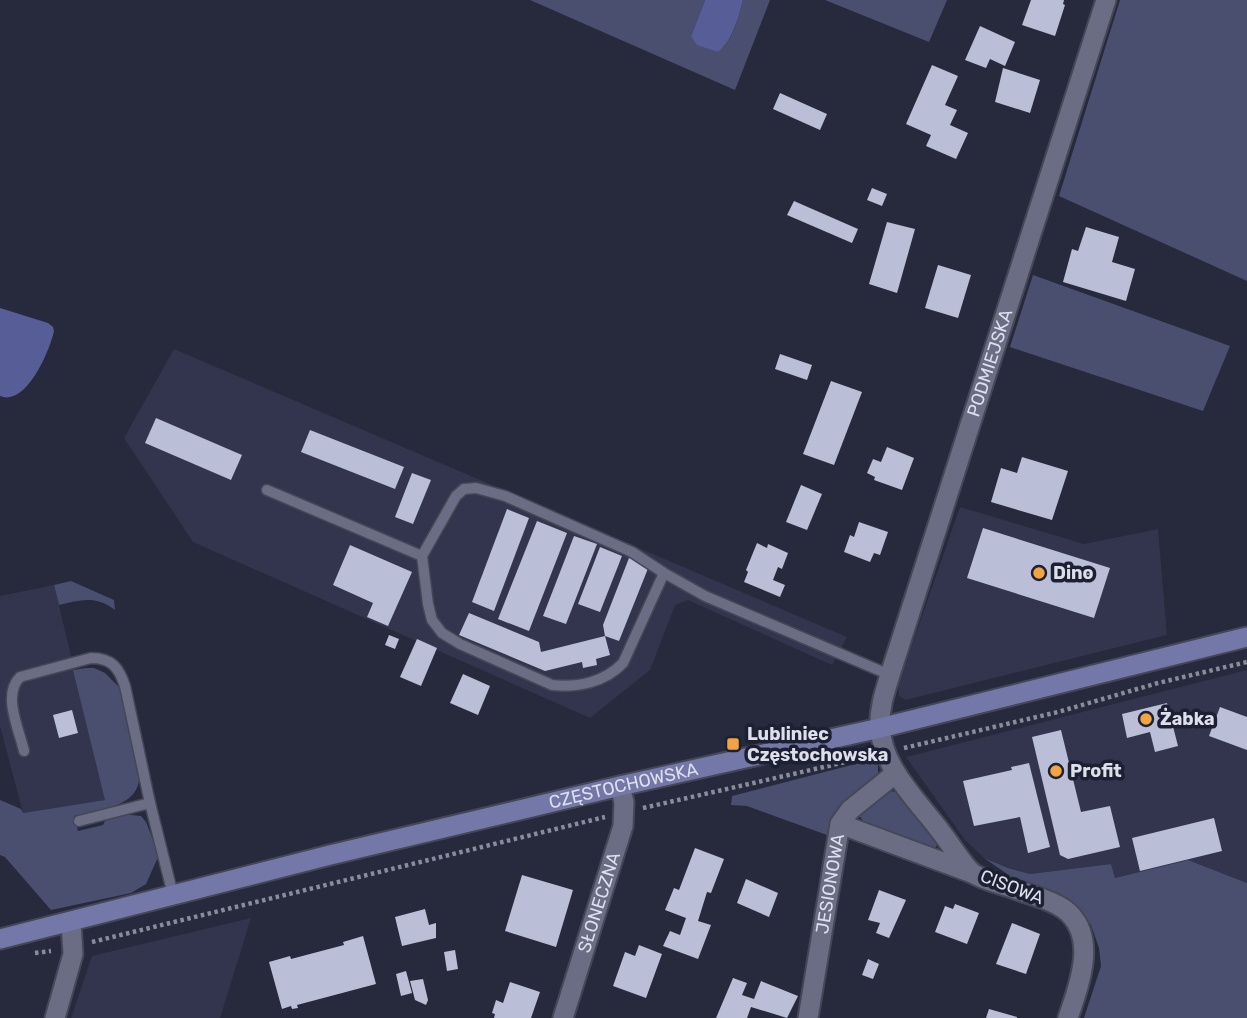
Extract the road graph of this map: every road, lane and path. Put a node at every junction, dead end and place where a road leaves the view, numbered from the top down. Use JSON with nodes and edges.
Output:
{"nodes":[{"id":1,"x":1106,"y":0,"type":"edge"},
{"id":2,"x":267,"y":489,"type":"dead end"},
{"id":3,"x":422,"y":556,"type":"junction"},
{"id":4,"x":664,"y":573,"type":"junction"},
{"id":5,"x":1247,"y":637,"type":"edge"},
{"id":6,"x":1247,"y":662,"type":"edge"},
{"id":7,"x":890,"y":675,"type":"junction"},
{"id":8,"x":880,"y":728,"type":"junction"},
{"id":9,"x":900,"y":749,"type":"dead end"},
{"id":10,"x":24,"y":751,"type":"dead end"},
{"id":11,"x":872,"y":756,"type":"dead end"},
{"id":12,"x":896,"y":773,"type":"junction"},
{"id":13,"x":620,"y":786,"type":"junction"},
{"id":14,"x":150,"y":803,"type":"junction"},
{"id":15,"x":643,"y":808,"type":"dead end"},
{"id":16,"x":605,"y":817,"type":"dead end"},
{"id":17,"x":79,"y":821,"type":"dead end"},
{"id":18,"x":840,"y":824,"type":"junction"},
{"id":19,"x":974,"y":873,"type":"junction"},
{"id":20,"x":174,"y":896,"type":"junction"},
{"id":21,"x":71,"y":922,"type":"junction"},
{"id":22,"x":0,"y":939,"type":"edge"},
{"id":23,"x":92,"y":942,"type":"dead end"},
{"id":24,"x":55,"y":1018,"type":"edge"},
{"id":25,"x":563,"y":1018,"type":"edge"},
{"id":26,"x":808,"y":1018,"type":"edge"},
{"id":27,"x":1068,"y":1018,"type":"edge"}],
"edges":[{"from":1,"to":7,"type":"street","name":"PODMIEJSKA"},
{"from":2,"to":3,"type":"lane"},
{"from":3,"to":4,"type":"lane"},
{"from":3,"to":4,"type":"lane"},
{"from":4,"to":7,"type":"lane"},
{"from":5,"to":8,"type":"main road","name":"CZĘSTOCHOWSKA"},
{"from":6,"to":9,"type":"path"},
{"from":7,"to":8,"type":"street","name":"PODMIEJSKA"},
{"from":8,"to":12,"type":"street","name":"CISOWA"},
{"from":8,"to":13,"type":"main road","name":"CZĘSTOCHOWSKA"},
{"from":10,"to":14,"type":"lane"},
{"from":11,"to":15,"type":"path"},
{"from":12,"to":18,"type":"street","name":"JESIONOWA"},
{"from":12,"to":19,"type":"street","name":"CISOWA"},
{"from":13,"to":20,"type":"main road","name":"CZĘSTOCHOWSKA"},
{"from":13,"to":25,"type":"street","name":"SŁONECZNA"},
{"from":14,"to":17,"type":"lane"},
{"from":14,"to":20,"type":"lane"},
{"from":16,"to":23,"type":"path"},
{"from":18,"to":19,"type":"street"},
{"from":18,"to":26,"type":"street","name":"JESIONOWA"},
{"from":19,"to":27,"type":"street","name":"CISOWA"},
{"from":20,"to":21,"type":"main road","name":"CZĘSTOCHOWSKA"},
{"from":21,"to":22,"type":"main road","name":"CZĘSTOCHOWSKA"},
{"from":21,"to":24,"type":"street"}]}
